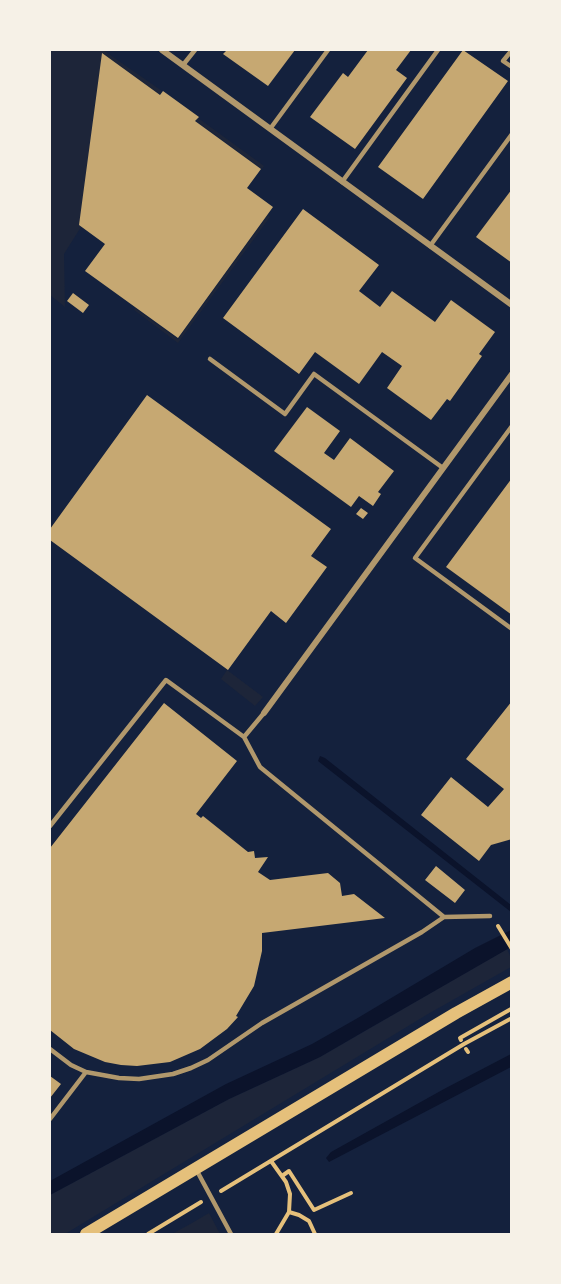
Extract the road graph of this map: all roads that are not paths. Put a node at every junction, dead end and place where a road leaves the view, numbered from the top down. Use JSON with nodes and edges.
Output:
{"nodes":[{"id":1,"x":162,"y":50,"type":"edge"},
{"id":2,"x":195,"y":50,"type":"edge"},
{"id":3,"x":328,"y":50,"type":"edge"},
{"id":4,"x":438,"y":50,"type":"edge"},
{"id":5,"x":512,"y":50,"type":"edge"},
{"id":6,"x":183,"y":66,"type":"junction"},
{"id":7,"x":512,"y":67,"type":"edge"},
{"id":8,"x":270,"y":129,"type":"junction"},
{"id":9,"x":512,"y":134,"type":"edge"},
{"id":10,"x":342,"y":182,"type":"junction"},
{"id":11,"x":430,"y":246,"type":"junction"},
{"id":12,"x":512,"y":305,"type":"edge"},
{"id":13,"x":210,"y":359,"type":"dead end"},
{"id":14,"x":512,"y":374,"type":"edge"},
{"id":15,"x":512,"y":426,"type":"edge"},
{"id":16,"x":443,"y":468,"type":"junction"},
{"id":17,"x":512,"y":629,"type":"edge"},
{"id":18,"x":264,"y":713,"type":"joint"},
{"id":19,"x":244,"y":737,"type":"junction"},
{"id":20,"x":50,"y":826,"type":"edge"},
{"id":21,"x":490,"y":916,"type":"dead end"},
{"id":22,"x":444,"y":917,"type":"junction"},
{"id":23,"x":512,"y":982,"type":"edge"},
{"id":24,"x":50,"y":1049,"type":"edge"},
{"id":25,"x":86,"y":1072,"type":"junction"},
{"id":26,"x":50,"y":1119,"type":"edge"},
{"id":27,"x":196,"y":1169,"type":"junction"},
{"id":28,"x":86,"y":1234,"type":"edge"},
{"id":29,"x":231,"y":1234,"type":"edge"}],
"edges":[{"from":1,"to":6,"type":"street"},
{"from":2,"to":6,"type":"lane"},
{"from":3,"to":8,"type":"lane"},
{"from":4,"to":10,"type":"lane"},
{"from":5,"to":7,"type":"lane"},
{"from":6,"to":8,"type":"street"},
{"from":8,"to":10,"type":"street"},
{"from":9,"to":11,"type":"lane"},
{"from":10,"to":11,"type":"street"},
{"from":11,"to":12,"type":"street"},
{"from":13,"to":16,"type":"lane"},
{"from":14,"to":16,"type":"street"},
{"from":15,"to":17,"type":"lane"},
{"from":16,"to":18,"type":"street"},
{"from":18,"to":19,"type":"lane"},
{"from":19,"to":20,"type":"lane"},
{"from":19,"to":22,"type":"lane"},
{"from":21,"to":22,"type":"lane"},
{"from":22,"to":25,"type":"lane"},
{"from":23,"to":27,"type":"main road"},
{"from":24,"to":25,"type":"lane"},
{"from":25,"to":26,"type":"lane"},
{"from":27,"to":28,"type":"main road"},
{"from":27,"to":29,"type":"lane"}]}
